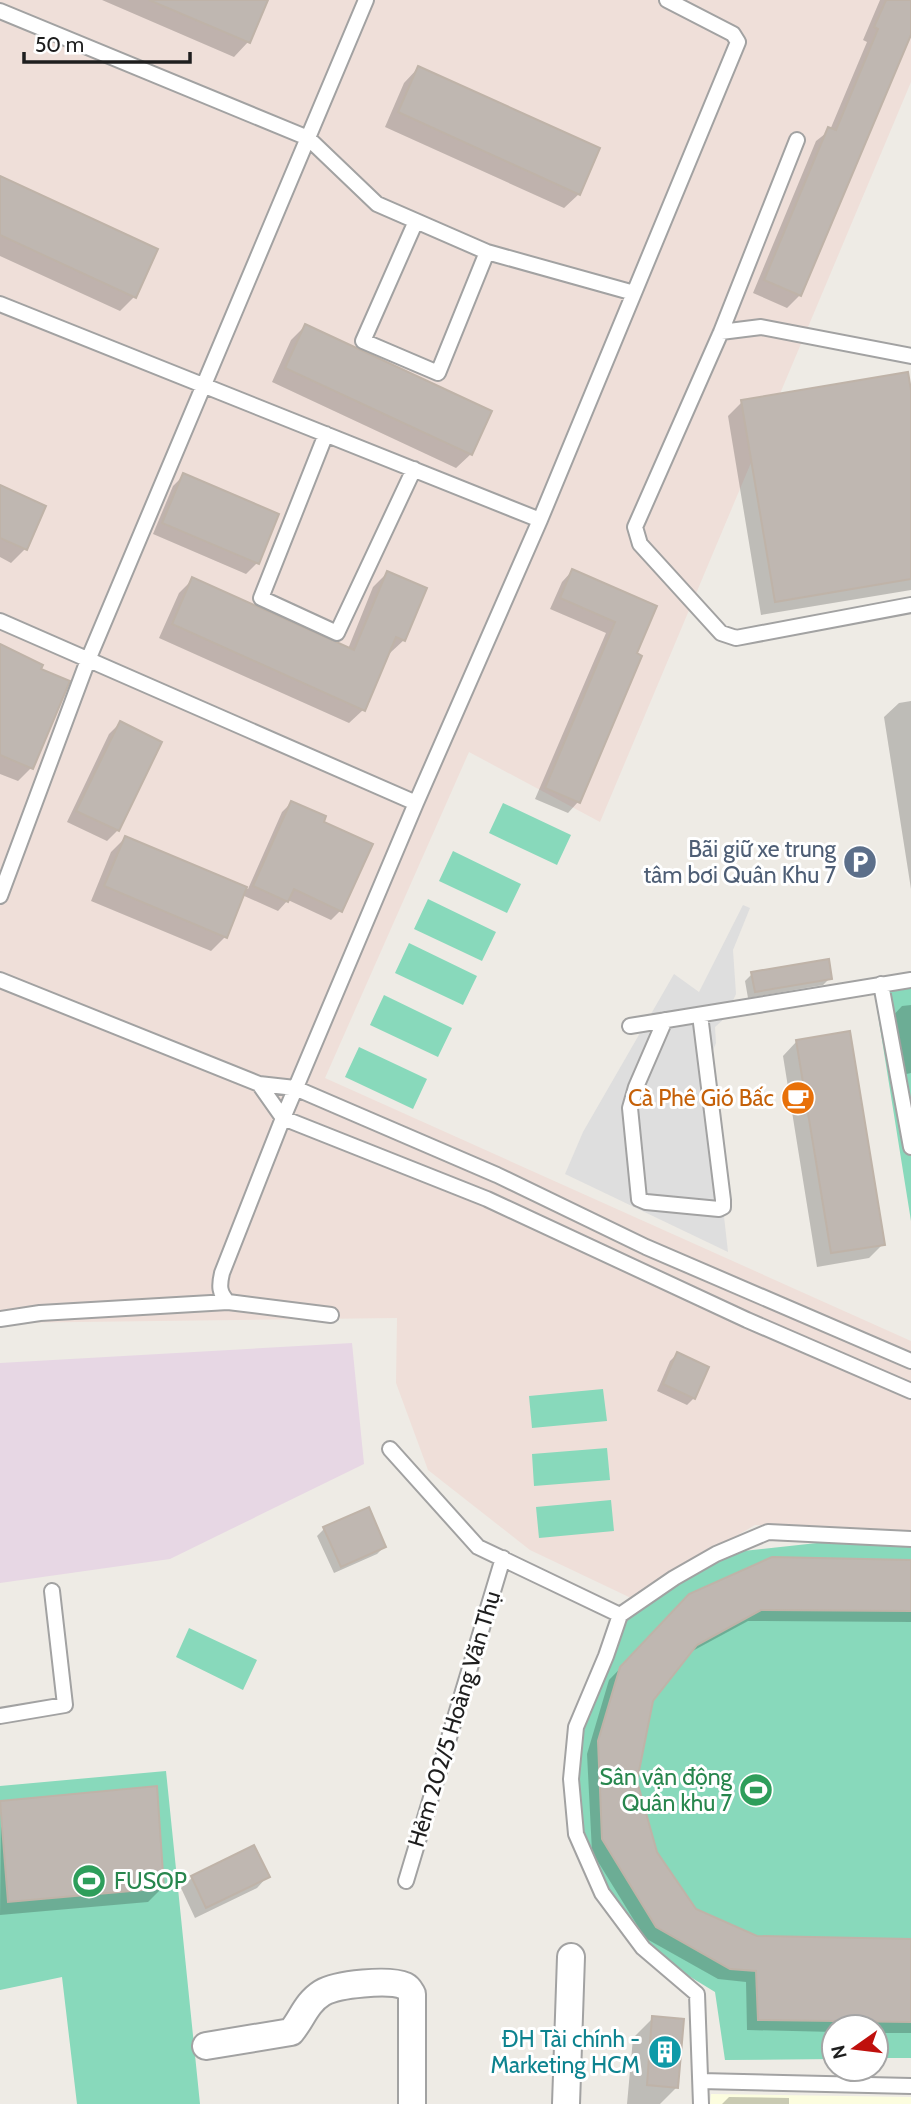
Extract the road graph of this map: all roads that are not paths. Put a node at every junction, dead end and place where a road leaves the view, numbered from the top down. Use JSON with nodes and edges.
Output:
{"nodes":[{"id":1,"x":366,"y":0,"type":"edge"},
{"id":2,"x":667,"y":0,"type":"edge"},
{"id":3,"x":0,"y":11,"type":"edge"},
{"id":4,"x":308,"y":138,"type":"junction"},
{"id":5,"x":797,"y":141,"type":"dead end"},
{"id":6,"x":416,"y":221,"type":"junction"},
{"id":7,"x":488,"y":252,"type":"junction"},
{"id":8,"x":634,"y":293,"type":"junction"},
{"id":9,"x":0,"y":304,"type":"edge"},
{"id":10,"x":721,"y":332,"type":"junction"},
{"id":11,"x":911,"y":356,"type":"edge"},
{"id":12,"x":203,"y":384,"type":"junction"},
{"id":13,"x":326,"y":434,"type":"junction"},
{"id":14,"x":414,"y":469,"type":"junction"},
{"id":15,"x":540,"y":520,"type":"junction"},
{"id":16,"x":911,"y":605,"type":"edge"},
{"id":17,"x":0,"y":621,"type":"edge"},
{"id":18,"x":88,"y":660,"type":"junction"},
{"id":19,"x":416,"y":803,"type":"junction"},
{"id":20,"x":0,"y":896,"type":"edge"},
{"id":21,"x":0,"y":980,"type":"edge"},
{"id":22,"x":911,"y":980,"type":"edge"},
{"id":23,"x":881,"y":984,"type":"junction"},
{"id":24,"x":701,"y":1015,"type":"junction"},
{"id":25,"x":665,"y":1020,"type":"junction"},
{"id":26,"x":630,"y":1026,"type":"dead end"},
{"id":27,"x":905,"y":1078,"type":"edge"},
{"id":28,"x":258,"y":1084,"type":"junction"},
{"id":29,"x":295,"y":1088,"type":"junction"},
{"id":30,"x":283,"y":1118,"type":"junction"},
{"id":31,"x":911,"y":1147,"type":"edge"},
{"id":32,"x":228,"y":1302,"type":"junction"},
{"id":33,"x":331,"y":1315,"type":"dead end"},
{"id":34,"x":0,"y":1319,"type":"edge"},
{"id":35,"x":911,"y":1361,"type":"edge"},
{"id":36,"x":911,"y":1391,"type":"edge"},
{"id":37,"x":390,"y":1450,"type":"dead end"},
{"id":38,"x":911,"y":1539,"type":"edge"},
{"id":39,"x":503,"y":1558,"type":"junction"},
{"id":40,"x":52,"y":1591,"type":"dead end"},
{"id":41,"x":620,"y":1615,"type":"junction"},
{"id":42,"x":0,"y":1717,"type":"edge"},
{"id":43,"x":406,"y":1881,"type":"dead end"},
{"id":44,"x":571,"y":1957,"type":"dead end"},
{"id":45,"x":206,"y":2046,"type":"dead end"},
{"id":46,"x":701,"y":2081,"type":"junction"},
{"id":47,"x":911,"y":2086,"type":"edge"},
{"id":48,"x":412,"y":2104,"type":"edge"},
{"id":49,"x":566,"y":2104,"type":"edge"},
{"id":50,"x":701,"y":2104,"type":"edge"}],
"edges":[{"from":1,"to":4,"type":"lane"},
{"from":2,"to":8,"type":"lane"},
{"from":3,"to":4,"type":"lane"},
{"from":4,"to":6,"type":"lane"},
{"from":4,"to":12,"type":"lane"},
{"from":5,"to":10,"type":"lane"},
{"from":6,"to":7,"type":"lane"},
{"from":6,"to":7,"type":"lane"},
{"from":7,"to":8,"type":"lane"},
{"from":8,"to":15,"type":"lane"},
{"from":9,"to":12,"type":"lane"},
{"from":10,"to":11,"type":"lane"},
{"from":10,"to":16,"type":"lane"},
{"from":12,"to":13,"type":"lane"},
{"from":12,"to":18,"type":"lane"},
{"from":13,"to":14,"type":"lane"},
{"from":13,"to":14,"type":"lane"},
{"from":14,"to":15,"type":"lane"},
{"from":15,"to":19,"type":"lane"},
{"from":17,"to":18,"type":"lane"},
{"from":18,"to":19,"type":"lane"},
{"from":18,"to":20,"type":"lane"},
{"from":19,"to":29,"type":"lane"},
{"from":21,"to":28,"type":"lane"},
{"from":22,"to":23,"type":"lane"},
{"from":23,"to":24,"type":"lane"},
{"from":23,"to":27,"type":"lane"},
{"from":24,"to":25,"type":"lane"},
{"from":24,"to":25,"type":"lane"},
{"from":25,"to":26,"type":"lane"},
{"from":27,"to":31,"type":"lane"},
{"from":28,"to":29,"type":"lane"},
{"from":28,"to":30,"type":"lane"},
{"from":29,"to":30,"type":"lane"},
{"from":29,"to":35,"type":"lane"},
{"from":30,"to":32,"type":"lane"},
{"from":30,"to":36,"type":"lane"},
{"from":32,"to":33,"type":"lane"},
{"from":32,"to":34,"type":"lane"},
{"from":37,"to":39,"type":"lane"},
{"from":38,"to":41,"type":"lane"},
{"from":39,"to":41,"type":"lane"},
{"from":39,"to":43,"type":"lane","name":"Hẻm 202/5 Hoàng Văn Thụ"},
{"from":40,"to":42,"type":"lane"},
{"from":41,"to":46,"type":"lane"},
{"from":44,"to":49,"type":"street"},
{"from":45,"to":48,"type":"street"},
{"from":46,"to":47,"type":"lane"},
{"from":46,"to":50,"type":"lane"}]}
